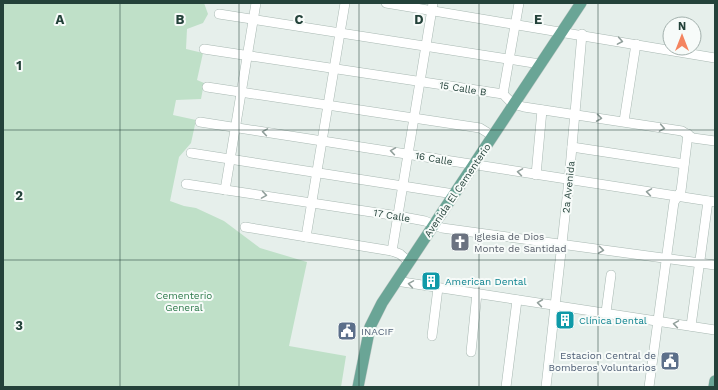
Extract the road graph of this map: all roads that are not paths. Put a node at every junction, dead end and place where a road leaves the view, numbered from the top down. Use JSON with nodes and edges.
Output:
{"nodes":[{"id":1,"x":256,"y":3,"type":"edge"},
{"id":2,"x":345,"y":3,"type":"edge"},
{"id":3,"x":386,"y":3,"type":"edge"},
{"id":4,"x":519,"y":3,"type":"edge"},
{"id":5,"x":581,"y":3,"type":"edge"},
{"id":6,"x":432,"y":7,"type":"edge"},
{"id":7,"x":219,"y":14,"type":"dead end"},
{"id":8,"x":254,"y":19,"type":"junction"},
{"id":9,"x":516,"y":24,"type":"junction"},
{"id":10,"x":563,"y":31,"type":"junction"},
{"id":11,"x":340,"y":32,"type":"junction"},
{"id":12,"x":582,"y":34,"type":"junction"},
{"id":13,"x":636,"y":44,"type":"junction"},
{"id":14,"x":426,"y":45,"type":"junction"},
{"id":15,"x":204,"y":49,"type":"dead end"},
{"id":16,"x":248,"y":56,"type":"junction"},
{"id":17,"x":510,"y":58,"type":"junction"},
{"id":18,"x":715,"y":58,"type":"edge"},
{"id":19,"x":540,"y":64,"type":"junction"},
{"id":20,"x":334,"y":69,"type":"junction"},
{"id":21,"x":420,"y":82,"type":"junction"},
{"id":22,"x":207,"y":87,"type":"dead end"},
{"id":23,"x":241,"y":92,"type":"junction"},
{"id":24,"x":503,"y":94,"type":"junction"},
{"id":25,"x":514,"y":104,"type":"junction"},
{"id":26,"x":328,"y":105,"type":"junction"},
{"id":27,"x":542,"y":110,"type":"junction"},
{"id":28,"x":574,"y":114,"type":"junction"},
{"id":29,"x":414,"y":118,"type":"junction"},
{"id":30,"x":624,"y":121,"type":"junction"},
{"id":31,"x":200,"y":122,"type":"dead end"},
{"id":32,"x":236,"y":127,"type":"junction"},
{"id":33,"x":688,"y":134,"type":"junction"},
{"id":34,"x":493,"y":136,"type":"junction"},
{"id":35,"x":322,"y":141,"type":"junction"},
{"id":36,"x":715,"y":141,"type":"edge"},
{"id":37,"x":572,"y":147,"type":"junction"},
{"id":38,"x":191,"y":153,"type":"dead end"},
{"id":39,"x":408,"y":154,"type":"junction"},
{"id":40,"x":230,"y":159,"type":"junction"},
{"id":41,"x":684,"y":164,"type":"junction"},
{"id":42,"x":473,"y":165,"type":"junction"},
{"id":43,"x":317,"y":172,"type":"junction"},
{"id":44,"x":536,"y":174,"type":"junction"},
{"id":45,"x":569,"y":180,"type":"junction"},
{"id":46,"x":186,"y":184,"type":"dead end"},
{"id":47,"x":403,"y":185,"type":"junction"},
{"id":48,"x":225,"y":190,"type":"junction"},
{"id":49,"x":454,"y":194,"type":"junction"},
{"id":50,"x":678,"y":196,"type":"junction"},
{"id":51,"x":712,"y":201,"type":"edge"},
{"id":52,"x":312,"y":203,"type":"junction"},
{"id":53,"x":398,"y":216,"type":"junction"},
{"id":54,"x":433,"y":225,"type":"junction"},
{"id":55,"x":245,"y":227,"type":"dead end"},
{"id":56,"x":306,"y":237,"type":"junction"},
{"id":57,"x":562,"y":245,"type":"junction"},
{"id":58,"x":392,"y":252,"type":"junction"},
{"id":59,"x":666,"y":259,"type":"junction"},
{"id":60,"x":409,"y":262,"type":"junction"},
{"id":61,"x":700,"y":263,"type":"junction"},
{"id":62,"x":715,"y":265,"type":"edge"},
{"id":63,"x":611,"y":275,"type":"dead end"},
{"id":64,"x":396,"y":281,"type":"junction"},
{"id":65,"x":438,"y":288,"type":"junction"},
{"id":66,"x":477,"y":293,"type":"junction"},
{"id":67,"x":517,"y":300,"type":"junction"},
{"id":68,"x":555,"y":305,"type":"junction"},
{"id":69,"x":606,"y":312,"type":"junction"},
{"id":70,"x":658,"y":321,"type":"junction"},
{"id":71,"x":691,"y":326,"type":"junction"},
{"id":72,"x":715,"y":330,"type":"edge"},
{"id":73,"x":432,"y":336,"type":"dead end"},
{"id":74,"x":471,"y":352,"type":"dead end"},
{"id":75,"x":715,"y":380,"type":"edge"},
{"id":76,"x":358,"y":387,"type":"edge"},
{"id":77,"x":506,"y":387,"type":"edge"},
{"id":78,"x":546,"y":387,"type":"edge"},
{"id":79,"x":649,"y":387,"type":"edge"},
{"id":80,"x":714,"y":387,"type":"edge"}],
"edges":[{"from":1,"to":8,"type":"street"},
{"from":2,"to":11,"type":"street"},
{"from":3,"to":6,"type":"street"},
{"from":4,"to":9,"type":"street"},
{"from":5,"to":10,"type":"main road","name":"Avenida El Cementerio"},
{"from":6,"to":9,"type":"street"},
{"from":6,"to":14,"type":"street"},
{"from":7,"to":8,"type":"street"},
{"from":8,"to":11,"type":"street"},
{"from":8,"to":16,"type":"street"},
{"from":9,"to":10,"type":"street"},
{"from":9,"to":17,"type":"street"},
{"from":10,"to":12,"type":"street"},
{"from":10,"to":19,"type":"main road","name":"Avenida El Cementerio"},
{"from":11,"to":14,"type":"street"},
{"from":11,"to":20,"type":"street"},
{"from":12,"to":13,"type":"street","one_way":true},
{"from":12,"to":28,"type":"street","name":"2a Avenida"},
{"from":13,"to":18,"type":"street"},
{"from":13,"to":30,"type":"street"},
{"from":14,"to":17,"type":"street"},
{"from":14,"to":21,"type":"street"},
{"from":15,"to":16,"type":"street","name":"15 Calle B"},
{"from":16,"to":20,"type":"street","name":"15 Calle B"},
{"from":16,"to":23,"type":"street"},
{"from":17,"to":19,"type":"street"},
{"from":17,"to":24,"type":"street"},
{"from":19,"to":25,"type":"main road","name":"Avenida El Cementerio"},
{"from":20,"to":21,"type":"street","name":"15 Calle B"},
{"from":20,"to":26,"type":"street"},
{"from":21,"to":24,"type":"street","name":"15 Calle B"},
{"from":21,"to":29,"type":"street"},
{"from":22,"to":23,"type":"street"},
{"from":23,"to":26,"type":"street"},
{"from":23,"to":32,"type":"street"},
{"from":24,"to":25,"type":"street"},
{"from":25,"to":27,"type":"street"},
{"from":25,"to":34,"type":"main road","name":"Avenida El Cementerio"},
{"from":26,"to":29,"type":"street"},
{"from":26,"to":35,"type":"street"},
{"from":27,"to":28,"type":"street"},
{"from":27,"to":44,"type":"street"},
{"from":28,"to":30,"type":"street","one_way":true},
{"from":28,"to":37,"type":"street","name":"2a Avenida"},
{"from":29,"to":34,"type":"street"},
{"from":29,"to":39,"type":"street"},
{"from":30,"to":33,"type":"street","one_way":true},
{"from":31,"to":32,"type":"street","name":"16 Calle"},
{"from":35,"to":32,"type":"street","name":"16 Calle","one_way":true},
{"from":32,"to":40,"type":"street"},
{"from":33,"to":36,"type":"street"},
{"from":33,"to":41,"type":"street"},
{"from":34,"to":42,"type":"main road","name":"Avenida El Cementerio"},
{"from":39,"to":35,"type":"street","name":"16 Calle","one_way":true},
{"from":35,"to":43,"type":"street"},
{"from":37,"to":41,"type":"street"},
{"from":37,"to":45,"type":"street","name":"2a Avenida"},
{"from":38,"to":40,"type":"street"},
{"from":39,"to":42,"type":"street","name":"16 Calle"},
{"from":39,"to":47,"type":"street"},
{"from":40,"to":43,"type":"street"},
{"from":40,"to":48,"type":"street"},
{"from":41,"to":50,"type":"street"},
{"from":44,"to":42,"type":"street","name":"16 Calle","one_way":true},
{"from":42,"to":49,"type":"main road","name":"Avenida El Cementerio"},
{"from":43,"to":47,"type":"street"},
{"from":43,"to":52,"type":"street"},
{"from":44,"to":45,"type":"street","name":"16 Calle"},
{"from":50,"to":45,"type":"street","name":"16 Calle","one_way":true},
{"from":45,"to":57,"type":"street","name":"2a Avenida"},
{"from":46,"to":48,"type":"street","name":"17 Calle"},
{"from":47,"to":49,"type":"street"},
{"from":47,"to":53,"type":"street"},
{"from":48,"to":52,"type":"street","name":"17 Calle","one_way":true},
{"from":49,"to":54,"type":"main road","name":"Avenida El Cementerio"},
{"from":50,"to":51,"type":"street","name":"16 Calle"},
{"from":50,"to":59,"type":"street"},
{"from":51,"to":61,"type":"street"},
{"from":52,"to":53,"type":"street","name":"17 Calle"},
{"from":52,"to":56,"type":"street"},
{"from":53,"to":54,"type":"street","name":"17 Calle"},
{"from":53,"to":58,"type":"street"},
{"from":54,"to":57,"type":"street","name":"17 Calle"},
{"from":54,"to":60,"type":"main road","name":"Avenida El Cementerio"},
{"from":55,"to":56,"type":"street"},
{"from":56,"to":58,"type":"street"},
{"from":57,"to":59,"type":"street","name":"17 Calle","one_way":true},
{"from":57,"to":68,"type":"street","name":"2a Avenida"},
{"from":58,"to":60,"type":"street"},
{"from":59,"to":61,"type":"street","name":"17 Calle"},
{"from":59,"to":70,"type":"street"},
{"from":60,"to":64,"type":"main road","name":"Avenida El Cementerio"},
{"from":61,"to":62,"type":"street","name":"17 Calle"},
{"from":61,"to":71,"type":"street"},
{"from":63,"to":69,"type":"street"},
{"from":65,"to":64,"type":"street","one_way":true},
{"from":64,"to":76,"type":"main road","name":"Avenida El Cementerio"},
{"from":65,"to":66,"type":"street"},
{"from":65,"to":73,"type":"street"},
{"from":66,"to":67,"type":"street"},
{"from":66,"to":74,"type":"street"},
{"from":68,"to":67,"type":"street","one_way":true},
{"from":67,"to":77,"type":"street"},
{"from":68,"to":69,"type":"street"},
{"from":68,"to":78,"type":"street","name":"2a Avenida"},
{"from":69,"to":70,"type":"street"},
{"from":71,"to":70,"type":"street","one_way":true},
{"from":70,"to":79,"type":"street"},
{"from":71,"to":72,"type":"street"},
{"from":75,"to":80,"type":"main road"}]}
